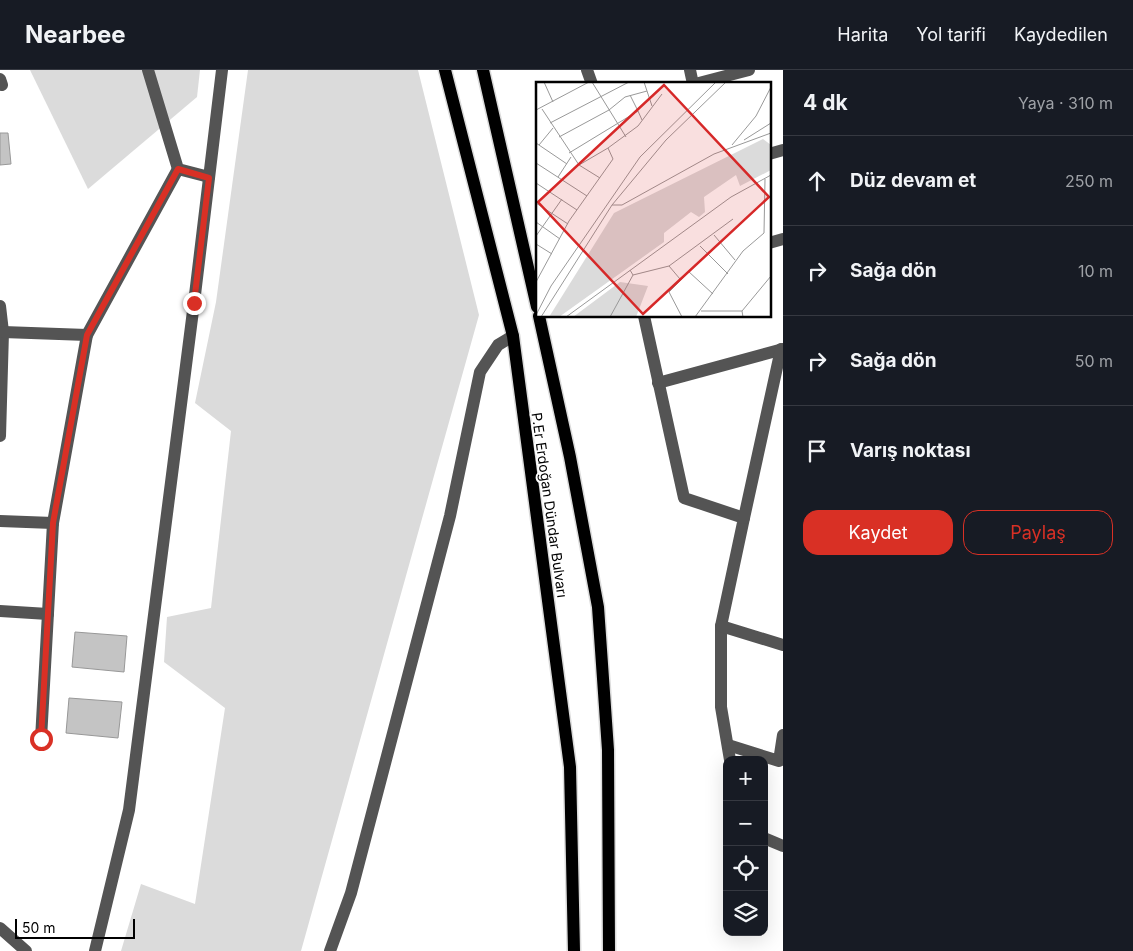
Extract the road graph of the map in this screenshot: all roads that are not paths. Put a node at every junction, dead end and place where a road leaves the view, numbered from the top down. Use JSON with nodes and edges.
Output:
{"nodes":[{"id":1,"x":148,"y":70,"type":"edge"},
{"id":2,"x":222,"y":70,"type":"edge"},
{"id":3,"x":445,"y":70,"type":"edge"},
{"id":4,"x":483,"y":70,"type":"edge"},
{"id":5,"x":587,"y":70,"type":"edge"},
{"id":6,"x":749,"y":70,"type":"edge"},
{"id":7,"x":591,"y":82,"type":"edge"},
{"id":8,"x":702,"y":82,"type":"edge"},
{"id":9,"x":783,"y":150,"type":"edge"},
{"id":10,"x":770,"y":154,"type":"edge"},
{"id":11,"x":178,"y":169,"type":"junction"},
{"id":12,"x":209,"y":178,"type":"junction"},
{"id":13,"x":783,"y":239,"type":"edge"},
{"id":14,"x":770,"y":242,"type":"edge"},
{"id":15,"x":536,"y":303,"type":"edge"},
{"id":16,"x":0,"y":306,"type":"edge"},
{"id":17,"x":539,"y":318,"type":"edge"},
{"id":18,"x":644,"y":318,"type":"edge"},
{"id":19,"x":3,"y":332,"type":"junction"},
{"id":20,"x":87,"y":335,"type":"junction"},
{"id":21,"x":513,"y":336,"type":"junction"},
{"id":22,"x":782,"y":349,"type":"edge"},
{"id":23,"x":658,"y":384,"type":"junction"},
{"id":24,"x":1,"y":390,"type":"edge"},
{"id":25,"x":0,"y":436,"type":"edge"},
{"id":26,"x":744,"y":518,"type":"junction"},
{"id":27,"x":0,"y":521,"type":"edge"},
{"id":28,"x":53,"y":523,"type":"junction"},
{"id":29,"x":0,"y":611,"type":"edge"},
{"id":30,"x":48,"y":614,"type":"junction"},
{"id":31,"x":721,"y":626,"type":"junction"},
{"id":32,"x":783,"y":645,"type":"edge"},
{"id":33,"x":783,"y":735,"type":"edge"},
{"id":34,"x":41,"y":739,"type":"dead end"},
{"id":35,"x":728,"y":745,"type":"junction"},
{"id":36,"x":729,"y":756,"type":"edge"},
{"id":37,"x":781,"y":761,"type":"edge"},
{"id":38,"x":768,"y":840,"type":"edge"},
{"id":39,"x":783,"y":846,"type":"edge"},
{"id":40,"x":0,"y":928,"type":"edge"},
{"id":41,"x":26,"y":951,"type":"edge"},
{"id":42,"x":96,"y":951,"type":"edge"},
{"id":43,"x":330,"y":951,"type":"edge"},
{"id":44,"x":574,"y":951,"type":"edge"},
{"id":45,"x":609,"y":951,"type":"edge"}],
"edges":[{"from":1,"to":11,"type":"street"},
{"from":2,"to":12,"type":"street"},
{"from":3,"to":21,"type":"main road","name":"P.Er Erdoğan Dündar Bulvarı"},
{"from":4,"to":15,"type":"main road"},
{"from":5,"to":7,"type":"street"},
{"from":6,"to":8,"type":"street"},
{"from":9,"to":10,"type":"street"},
{"from":11,"to":12,"type":"street"},
{"from":11,"to":20,"type":"street"},
{"from":12,"to":42,"type":"street"},
{"from":13,"to":14,"type":"street"},
{"from":16,"to":19,"type":"street"},
{"from":17,"to":45,"type":"main road","name":"P.Er Erdoğan Dündar Bulvarı"},
{"from":18,"to":23,"type":"street"},
{"from":19,"to":20,"type":"street"},
{"from":19,"to":24,"type":"street"},
{"from":20,"to":28,"type":"street"},
{"from":21,"to":43,"type":"street"},
{"from":21,"to":44,"type":"main road","name":"P.Er Erdoğan Dündar Bulvarı"},
{"from":22,"to":23,"type":"street"},
{"from":22,"to":26,"type":"street"},
{"from":23,"to":26,"type":"street"},
{"from":24,"to":25,"type":"street"},
{"from":26,"to":31,"type":"street"},
{"from":27,"to":28,"type":"street"},
{"from":28,"to":30,"type":"street"},
{"from":29,"to":30,"type":"street"},
{"from":30,"to":34,"type":"street"},
{"from":31,"to":32,"type":"street"},
{"from":31,"to":35,"type":"street"},
{"from":33,"to":37,"type":"street"},
{"from":35,"to":36,"type":"street"},
{"from":35,"to":37,"type":"street"},
{"from":38,"to":39,"type":"street"},
{"from":40,"to":41,"type":"street"}]}
